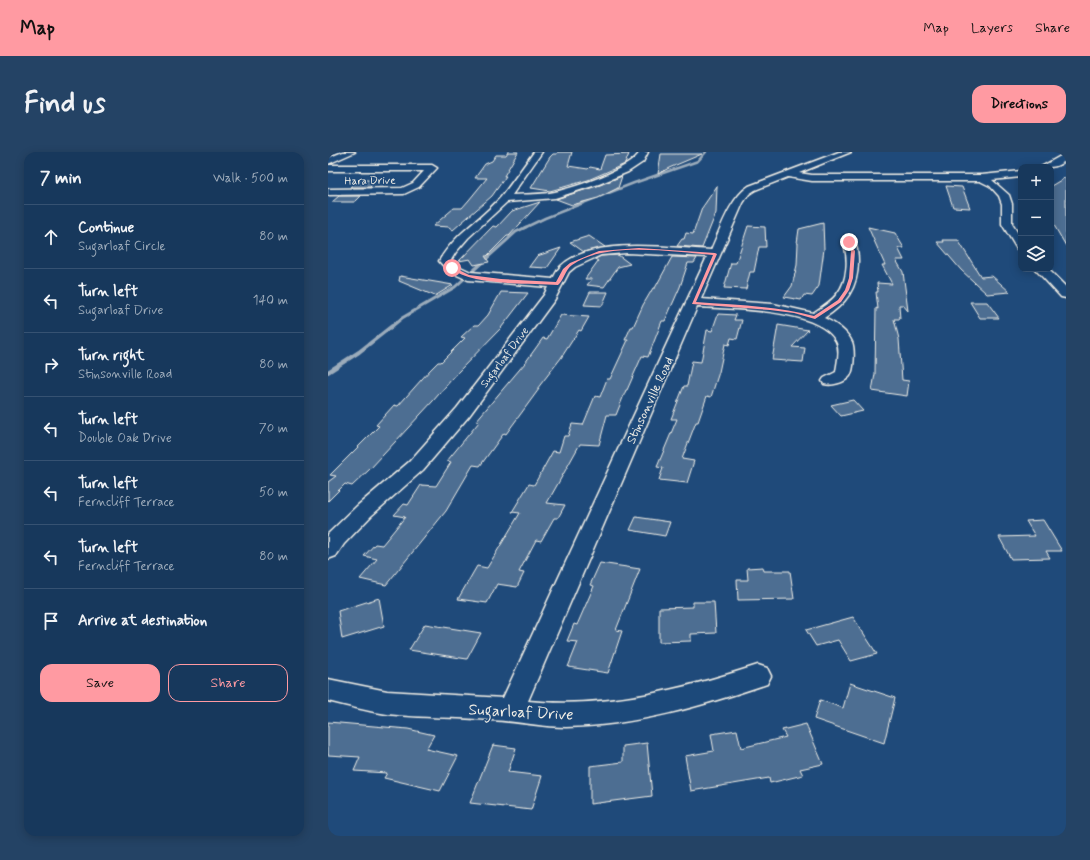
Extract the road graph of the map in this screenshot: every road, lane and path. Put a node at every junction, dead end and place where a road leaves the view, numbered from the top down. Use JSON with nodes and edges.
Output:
{"nodes":[{"id":1,"x":351,"y":152,"type":"edge"},
{"id":2,"x":538,"y":152,"type":"edge"},
{"id":3,"x":644,"y":152,"type":"edge"},
{"id":4,"x":847,"y":152,"type":"edge"},
{"id":5,"x":1066,"y":156,"type":"edge"},
{"id":6,"x":328,"y":161,"type":"edge"},
{"id":7,"x":1053,"y":164,"type":"edge"},
{"id":8,"x":328,"y":168,"type":"edge"},
{"id":9,"x":786,"y":174,"type":"junction"},
{"id":10,"x":1018,"y":174,"type":"edge"},
{"id":11,"x":982,"y":178,"type":"junction"},
{"id":12,"x":328,"y":192,"type":"edge"},
{"id":13,"x":504,"y":200,"type":"junction"},
{"id":14,"x":849,"y":242,"type":"dead end"},
{"id":15,"x":1018,"y":242,"type":"edge"},
{"id":16,"x":715,"y":254,"type":"junction"},
{"id":17,"x":1044,"y":272,"type":"edge"},
{"id":18,"x":558,"y":283,"type":"junction"},
{"id":19,"x":1066,"y":294,"type":"edge"},
{"id":20,"x":693,"y":303,"type":"junction"},
{"id":21,"x":815,"y":318,"type":"junction"},
{"id":22,"x":830,"y":381,"type":"dead end"},
{"id":23,"x":328,"y":551,"type":"edge"},
{"id":24,"x":758,"y":676,"type":"dead end"},
{"id":25,"x":328,"y":690,"type":"edge"},
{"id":26,"x":511,"y":709,"type":"junction"}],
"edges":[{"from":1,"to":6,"type":"street"},
{"from":2,"to":13,"type":"street"},
{"from":3,"to":13,"type":"street"},
{"from":4,"to":9,"type":"street","name":"Stinsonville Road"},
{"from":5,"to":7,"type":"street"},
{"from":8,"to":12,"type":"street","name":"Hara Drive"},
{"from":9,"to":11,"type":"street"},
{"from":9,"to":16,"type":"street","name":"Stinsonville Road"},
{"from":10,"to":11,"type":"street"},
{"from":11,"to":15,"type":"street"},
{"from":13,"to":18,"type":"street"},
{"from":14,"to":21,"type":"street"},
{"from":16,"to":18,"type":"street","name":"Sugarloaf Drive"},
{"from":16,"to":20,"type":"street","name":"Stinsonville Road"},
{"from":17,"to":19,"type":"street"},
{"from":18,"to":23,"type":"street","name":"Sugarloaf Drive"},
{"from":20,"to":21,"type":"street"},
{"from":20,"to":26,"type":"street","name":"Stinsonville Road"},
{"from":21,"to":22,"type":"street"},
{"from":24,"to":26,"type":"street","name":"Sugarloaf Drive"},
{"from":25,"to":26,"type":"street","name":"Sugarloaf Drive"}]}
